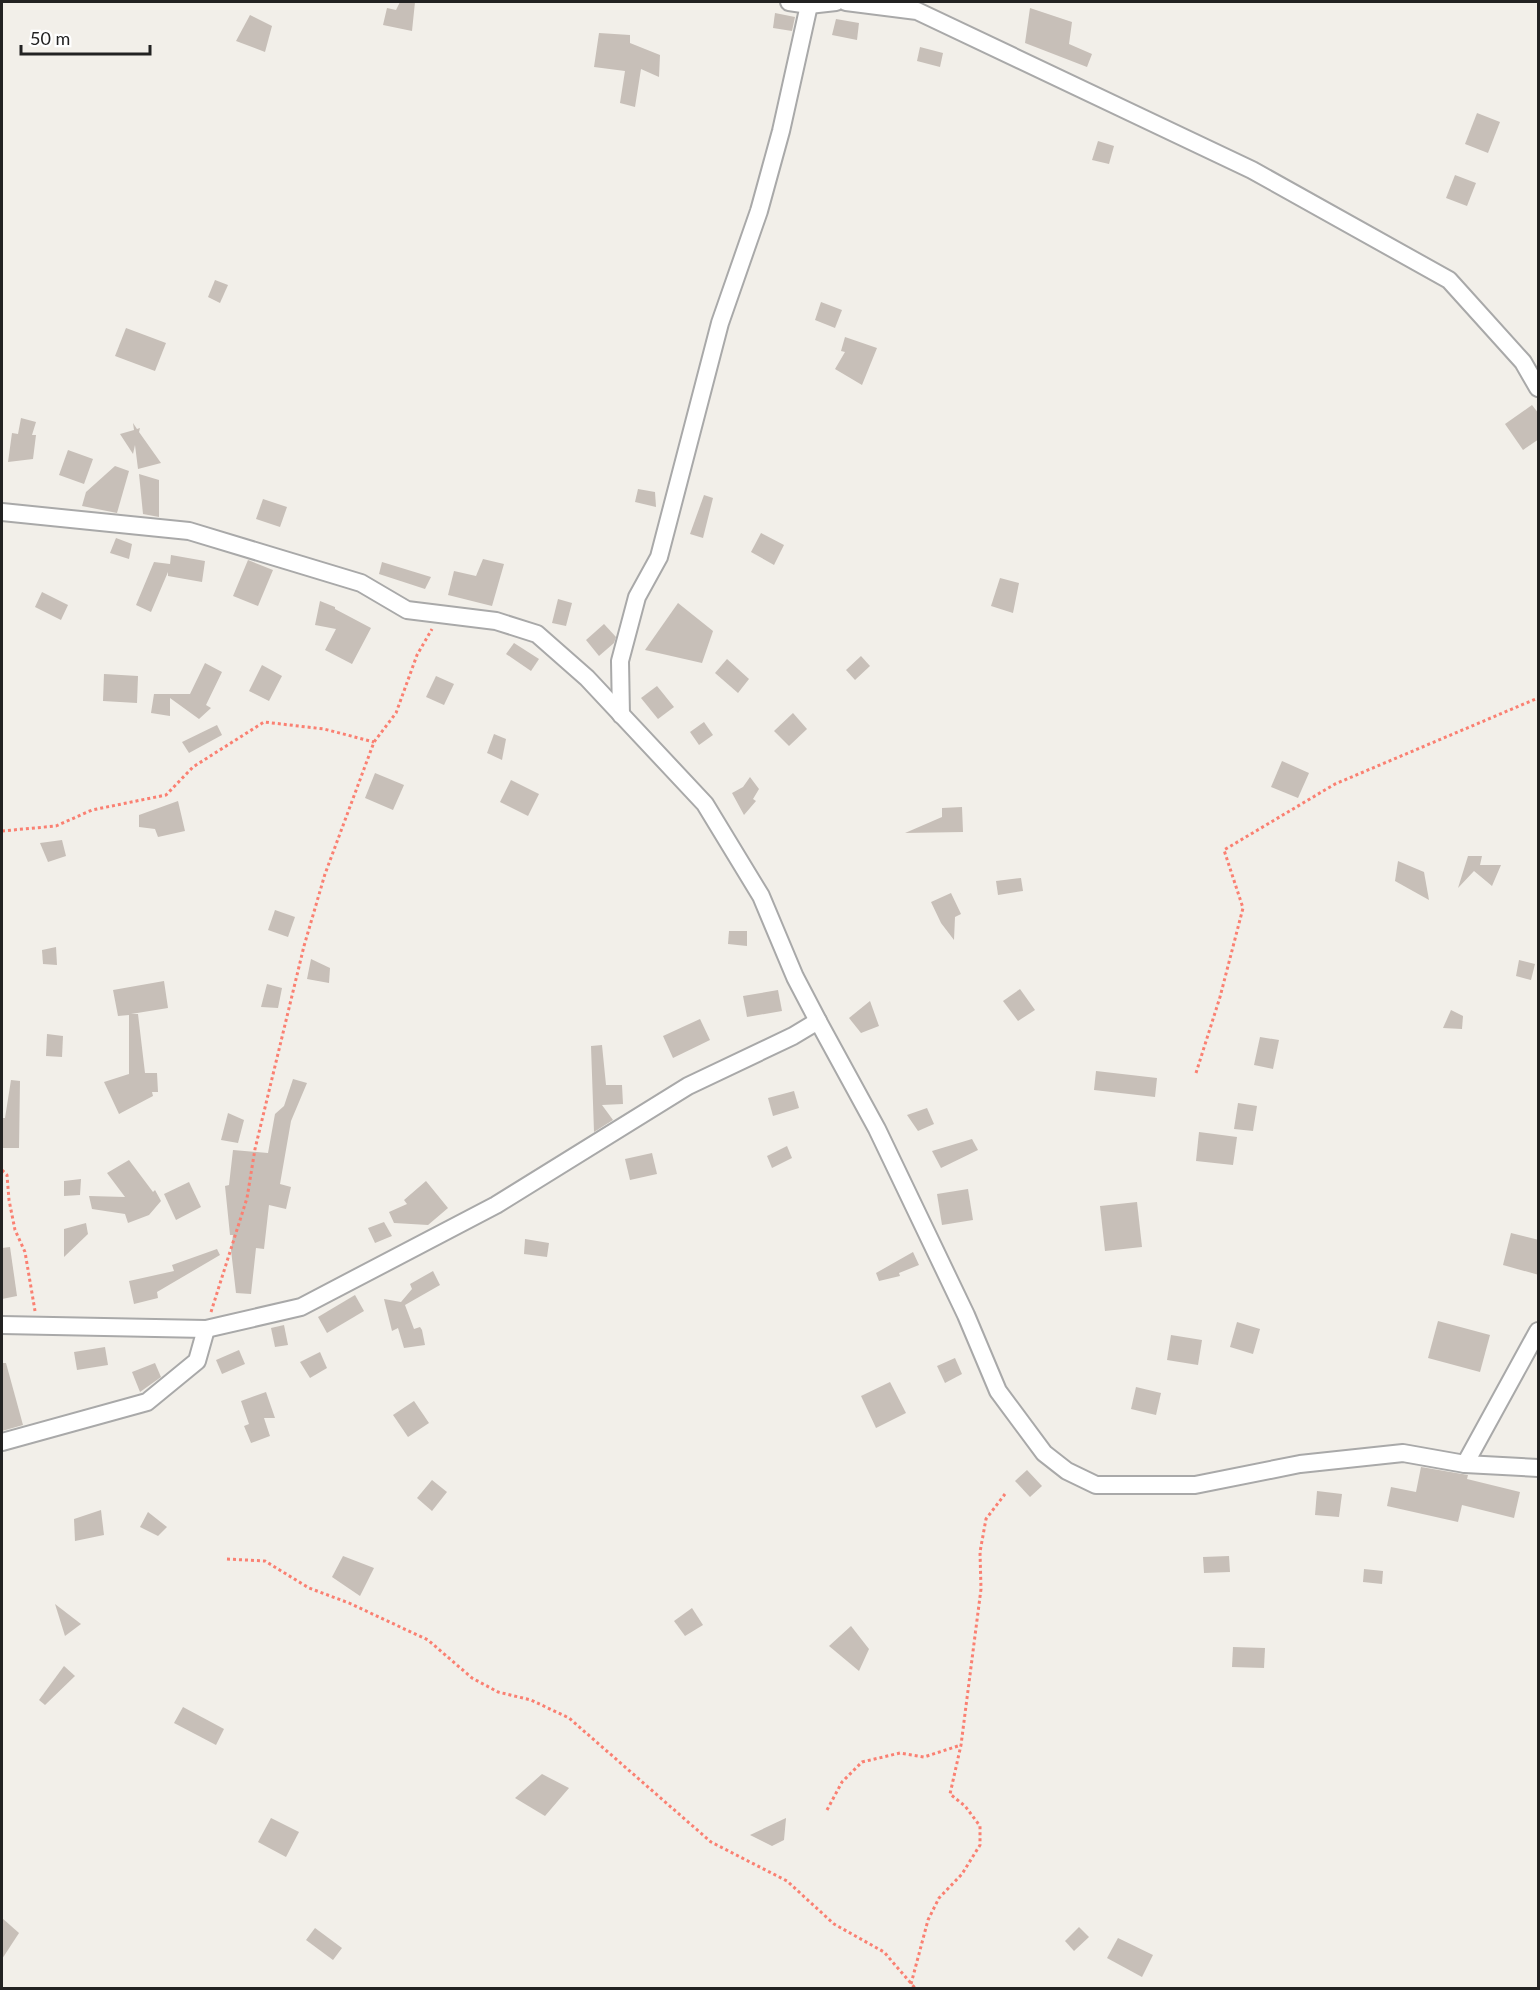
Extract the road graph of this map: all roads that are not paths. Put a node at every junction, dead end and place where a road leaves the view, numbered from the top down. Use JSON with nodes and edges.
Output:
{"nodes":[{"id":1,"x":789,"y":2,"type":"edge"},
{"id":2,"x":836,"y":2,"type":"edge"},
{"id":3,"x":846,"y":2,"type":"edge"},
{"id":4,"x":809,"y":5,"type":"junction"},
{"id":5,"x":1539,"y":388,"type":"edge"},
{"id":6,"x":2,"y":512,"type":"edge"},
{"id":7,"x":621,"y":715,"type":"junction"},
{"id":8,"x":818,"y":1021,"type":"junction"},
{"id":9,"x":2,"y":1325,"type":"edge"},
{"id":10,"x":206,"y":1329,"type":"junction"},
{"id":11,"x":1539,"y":1331,"type":"edge"},
{"id":12,"x":2,"y":1442,"type":"edge"},
{"id":13,"x":1465,"y":1464,"type":"junction"},
{"id":14,"x":1539,"y":1468,"type":"edge"}],
"edges":[{"from":1,"to":4,"type":"street"},
{"from":2,"to":4,"type":"street"},
{"from":3,"to":5,"type":"street"},
{"from":4,"to":7,"type":"street"},
{"from":6,"to":7,"type":"street"},
{"from":7,"to":8,"type":"street"},
{"from":8,"to":10,"type":"street"},
{"from":8,"to":13,"type":"street"},
{"from":9,"to":10,"type":"street"},
{"from":10,"to":12,"type":"street"},
{"from":11,"to":13,"type":"street"},
{"from":13,"to":14,"type":"street"}]}
